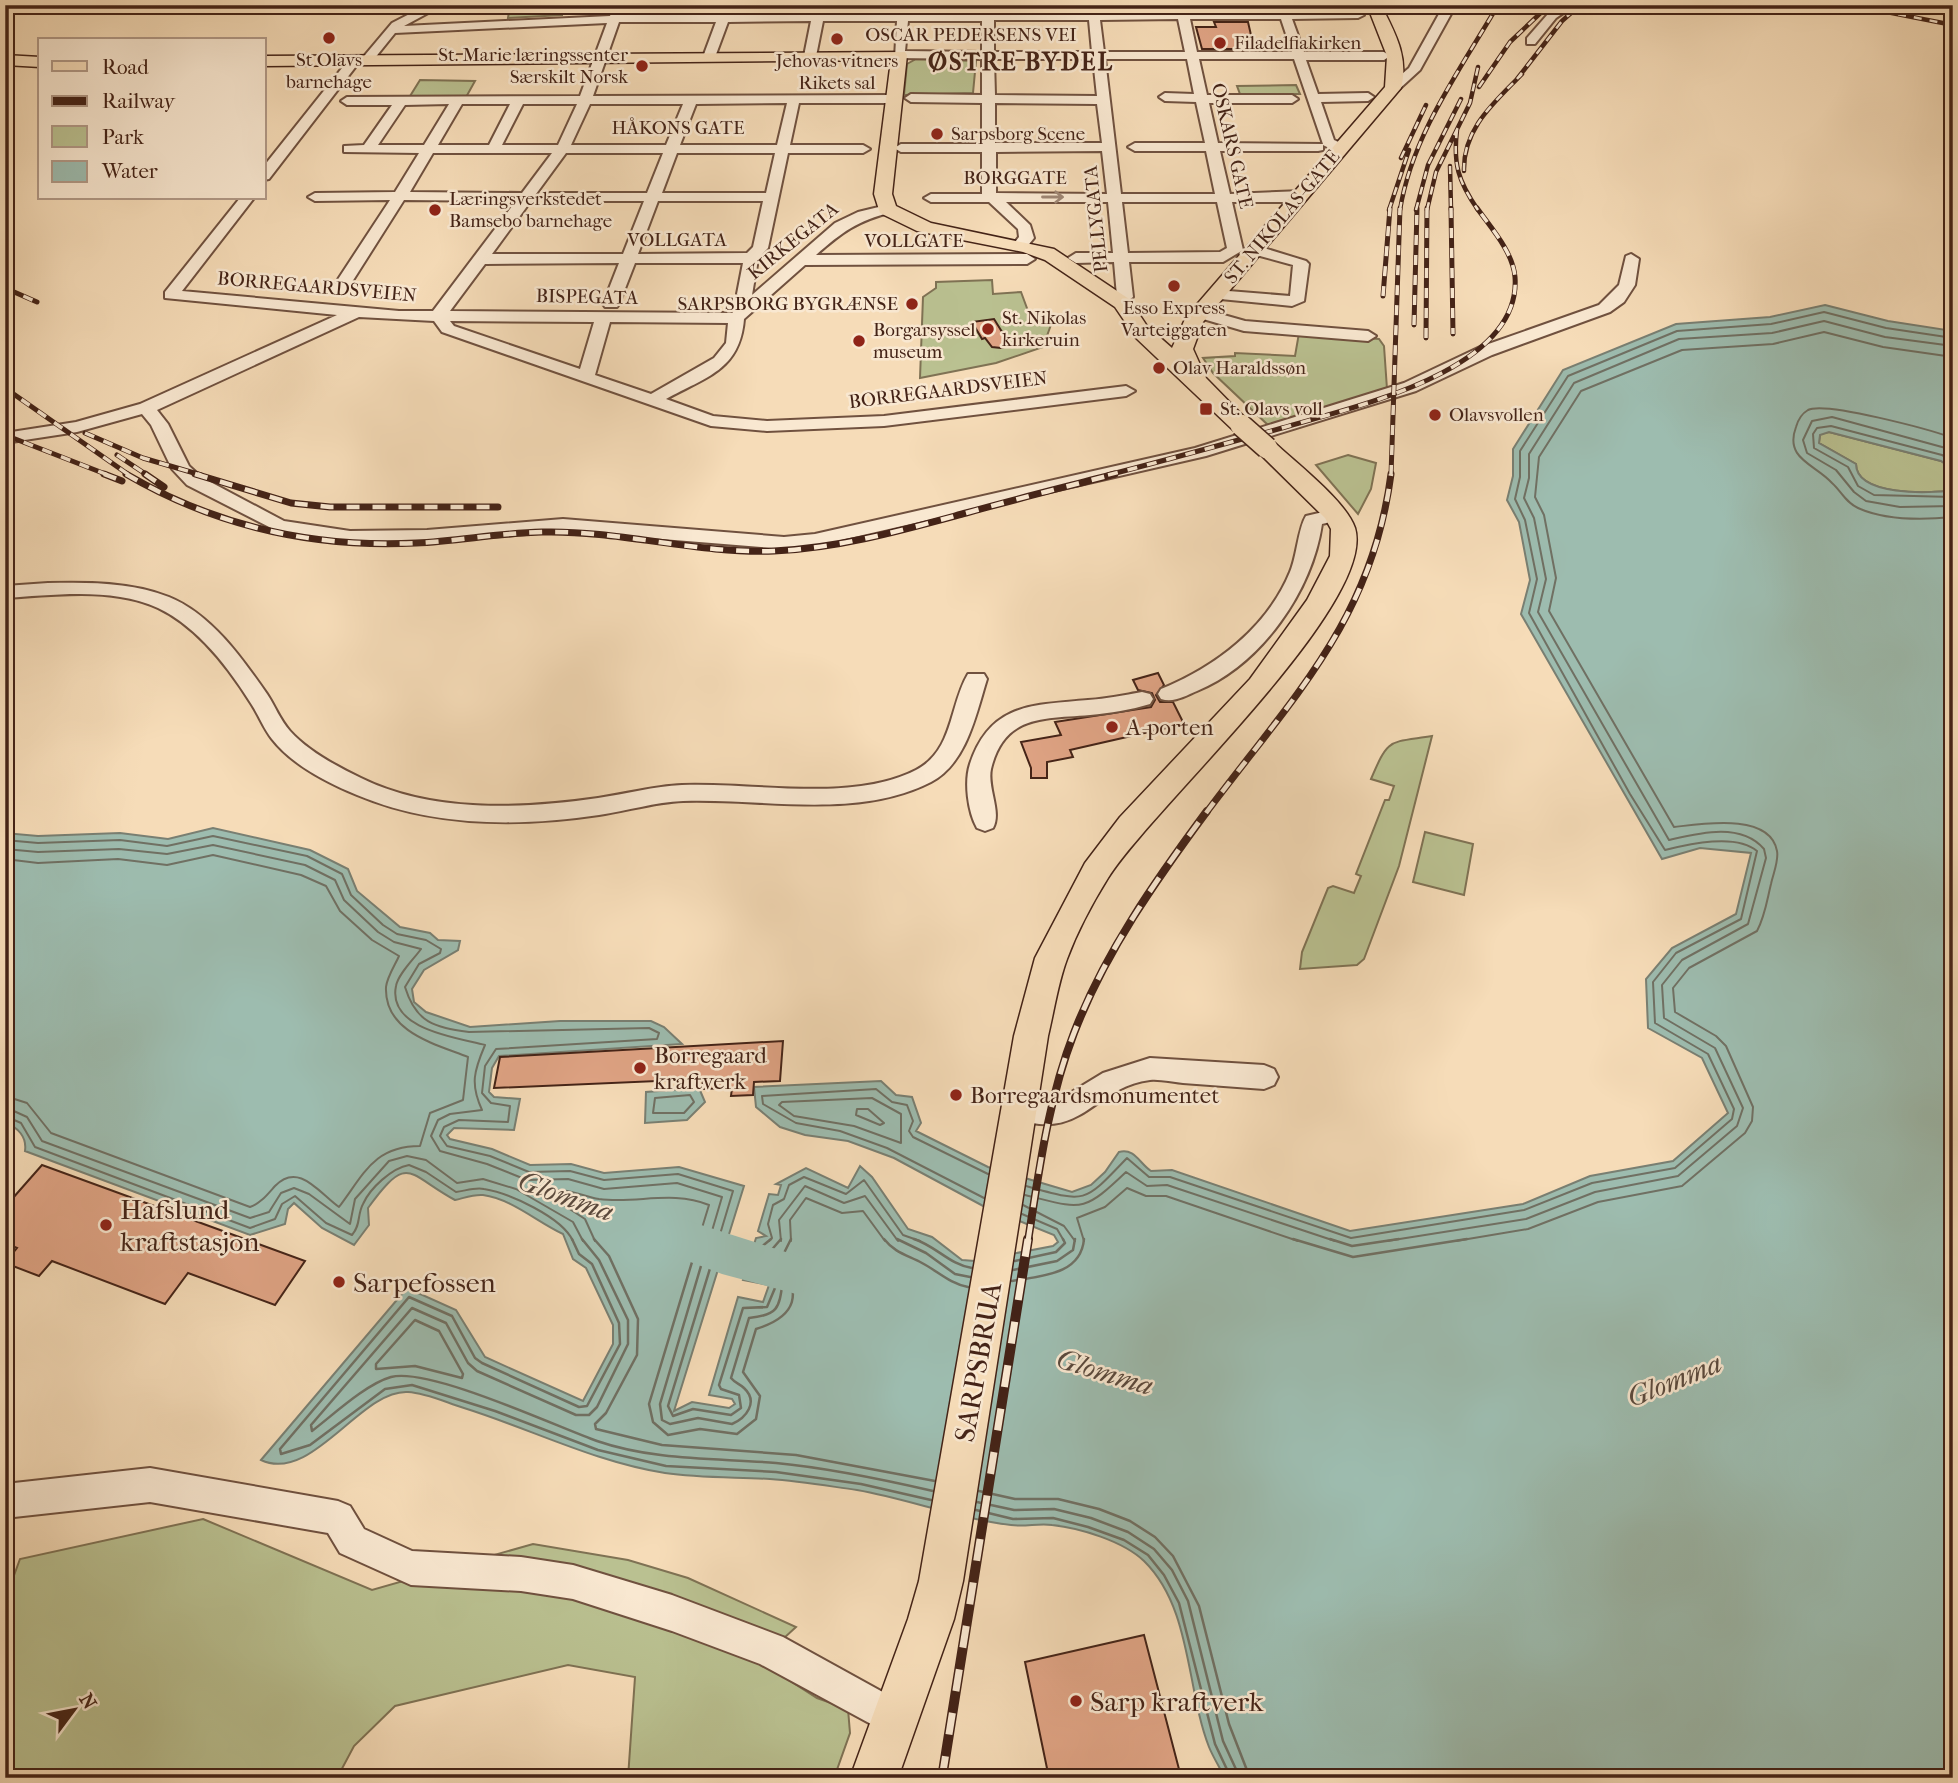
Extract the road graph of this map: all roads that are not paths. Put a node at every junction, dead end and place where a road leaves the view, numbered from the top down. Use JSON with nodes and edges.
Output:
{"nodes":[{"id":1,"x":437,"y":5,"type":"edge"},
{"id":2,"x":620,"y":5,"type":"edge"},
{"id":3,"x":728,"y":5,"type":"edge"},
{"id":4,"x":1374,"y":5,"type":"edge"},
{"id":5,"x":1450,"y":5,"type":"edge"},
{"id":6,"x":1569,"y":5,"type":"edge"},
{"id":7,"x":1093,"y":10,"type":"edge"},
{"id":8,"x":1182,"y":10,"type":"edge"},
{"id":9,"x":1284,"y":10,"type":"edge"},
{"id":10,"x":819,"y":11,"type":"edge"},
{"id":11,"x":904,"y":11,"type":"edge"},
{"id":12,"x":988,"y":11,"type":"edge"},
{"id":13,"x":1357,"y":15,"type":"dead end"},
{"id":14,"x":723,"y":18,"type":"junction"},
{"id":15,"x":614,"y":19,"type":"junction"},
{"id":16,"x":391,"y":30,"type":"junction"},
{"id":17,"x":1531,"y":41,"type":"dead end"},
{"id":18,"x":899,"y":55,"type":"junction"},
{"id":19,"x":1098,"y":55,"type":"junction"},
{"id":20,"x":810,"y":56,"type":"junction"},
{"id":21,"x":987,"y":56,"type":"junction"},
{"id":22,"x":1192,"y":56,"type":"junction"},
{"id":23,"x":1297,"y":56,"type":"junction"},
{"id":24,"x":1384,"y":56,"type":"dead end"},
{"id":25,"x":709,"y":57,"type":"junction"},
{"id":26,"x":599,"y":58,"type":"junction"},
{"id":27,"x":5,"y":60,"type":"edge"},
{"id":28,"x":266,"y":61,"type":"edge"},
{"id":29,"x":360,"y":61,"type":"junction"},
{"id":30,"x":38,"y":62,"type":"edge"},
{"id":31,"x":1393,"y":88,"type":"junction"},
{"id":32,"x":1165,"y":97,"type":"dead end"},
{"id":33,"x":1201,"y":98,"type":"junction"},
{"id":34,"x":1312,"y":98,"type":"junction"},
{"id":35,"x":691,"y":99,"type":"junction"},
{"id":36,"x":794,"y":99,"type":"junction"},
{"id":37,"x":903,"y":99,"type":"junction"},
{"id":38,"x":987,"y":99,"type":"junction"},
{"id":39,"x":1292,"y":99,"type":"dead end"},
{"id":40,"x":585,"y":100,"type":"junction"},
{"id":41,"x":1104,"y":100,"type":"junction"},
{"id":42,"x":346,"y":101,"type":"dead end"},
{"id":43,"x":401,"y":101,"type":"junction"},
{"id":44,"x":458,"y":101,"type":"junction"},
{"id":45,"x":518,"y":101,"type":"junction"},
{"id":46,"x":1370,"y":106,"type":"junction"},
{"id":47,"x":989,"y":147,"type":"junction"},
{"id":48,"x":1109,"y":147,"type":"junction"},
{"id":49,"x":1135,"y":147,"type":"dead end"},
{"id":50,"x":1213,"y":147,"type":"junction"},
{"id":51,"x":1318,"y":147,"type":"dead end"},
{"id":52,"x":369,"y":148,"type":"junction"},
{"id":53,"x":494,"y":148,"type":"junction"},
{"id":54,"x":563,"y":148,"type":"junction"},
{"id":55,"x":673,"y":148,"type":"junction"},
{"id":56,"x":782,"y":148,"type":"junction"},
{"id":57,"x":901,"y":148,"type":"dead end"},
{"id":58,"x":1340,"y":148,"type":"junction"},
{"id":59,"x":349,"y":149,"type":"dead end"},
{"id":60,"x":432,"y":149,"type":"junction"},
{"id":61,"x":863,"y":149,"type":"dead end"},
{"id":62,"x":266,"y":174,"type":"edge"},
{"id":63,"x":1303,"y":195,"type":"junction"},
{"id":64,"x":315,"y":197,"type":"dead end"},
{"id":65,"x":400,"y":197,"type":"junction"},
{"id":66,"x":525,"y":197,"type":"junction"},
{"id":67,"x":550,"y":197,"type":"dead end"},
{"id":68,"x":652,"y":197,"type":"junction"},
{"id":69,"x":772,"y":197,"type":"junction"},
{"id":70,"x":1114,"y":197,"type":"junction"},
{"id":71,"x":931,"y":198,"type":"dead end"},
{"id":72,"x":992,"y":198,"type":"junction"},
{"id":73,"x":1224,"y":198,"type":"junction"},
{"id":74,"x":245,"y":200,"type":"edge"},
{"id":75,"x":887,"y":209,"type":"junction"},
{"id":76,"x":1254,"y":250,"type":"junction"},
{"id":77,"x":1024,"y":253,"type":"junction"},
{"id":78,"x":1122,"y":257,"type":"junction"},
{"id":79,"x":751,"y":258,"type":"junction"},
{"id":80,"x":1076,"y":258,"type":"dead end"},
{"id":81,"x":478,"y":259,"type":"junction"},
{"id":82,"x":1632,"y":259,"type":"dead end"},
{"id":83,"x":628,"y":260,"type":"junction"},
{"id":84,"x":801,"y":260,"type":"junction"},
{"id":85,"x":340,"y":290,"type":"dead end"},
{"id":86,"x":745,"y":294,"type":"dead end"},
{"id":87,"x":1216,"y":295,"type":"junction"},
{"id":88,"x":1121,"y":301,"type":"junction"},
{"id":89,"x":607,"y":311,"type":"junction"},
{"id":90,"x":356,"y":313,"type":"junction"},
{"id":91,"x":438,"y":316,"type":"junction"},
{"id":92,"x":1196,"y":317,"type":"junction"},
{"id":93,"x":736,"y":318,"type":"junction"},
{"id":94,"x":1368,"y":336,"type":"dead end"},
{"id":95,"x":1152,"y":342,"type":"junction"},
{"id":96,"x":586,"y":377,"type":"junction"},
{"id":97,"x":1198,"y":382,"type":"junction"},
{"id":98,"x":1126,"y":391,"type":"dead end"},
{"id":99,"x":652,"y":401,"type":"junction"},
{"id":100,"x":146,"y":408,"type":"junction"},
{"id":101,"x":1241,"y":425,"type":"junction"},
{"id":102,"x":5,"y":438,"type":"edge"},
{"id":103,"x":1331,"y":515,"type":"junction"},
{"id":104,"x":5,"y":592,"type":"edge"},
{"id":105,"x":976,"y":679,"type":"dead end"},
{"id":106,"x":1169,"y":694,"type":"dead end"},
{"id":107,"x":1142,"y":699,"type":"dead end"},
{"id":108,"x":985,"y":822,"type":"dead end"},
{"id":109,"x":1264,"y":1077,"type":"dead end"},
{"id":110,"x":1018,"y":1127,"type":"junction"},
{"id":111,"x":5,"y":1501,"type":"edge"},
{"id":112,"x":895,"y":1719,"type":"junction"},
{"id":113,"x":874,"y":1778,"type":"edge"}],
"edges":[{"from":1,"to":16,"type":"street"},
{"from":2,"to":15,"type":"street"},
{"from":3,"to":14,"type":"street"},
{"from":4,"to":31,"type":"main road"},
{"from":5,"to":31,"type":"street"},
{"from":6,"to":17,"type":"street"},
{"from":7,"to":8,"type":"street"},
{"from":7,"to":12,"type":"street"},
{"from":7,"to":19,"type":"street","name":"PELLYGATA"},
{"from":8,"to":9,"type":"street"},
{"from":8,"to":22,"type":"street","name":"OSKARS GATE"},
{"from":9,"to":13,"type":"street"},
{"from":9,"to":23,"type":"street"},
{"from":10,"to":11,"type":"street"},
{"from":10,"to":14,"type":"street"},
{"from":10,"to":20,"type":"street"},
{"from":11,"to":12,"type":"street"},
{"from":11,"to":18,"type":"street"},
{"from":12,"to":21,"type":"street"},
{"from":14,"to":15,"type":"street"},
{"from":14,"to":25,"type":"street"},
{"from":15,"to":16,"type":"street"},
{"from":15,"to":26,"type":"street"},
{"from":16,"to":29,"type":"street"},
{"from":18,"to":20,"type":"main road","name":"OSCAR PEDERSENS VEI"},
{"from":18,"to":21,"type":"street","name":"OSCAR PEDERSENS VEI"},
{"from":18,"to":37,"type":"main road"},
{"from":19,"to":21,"type":"street","name":"OSCAR PEDERSENS VEI"},
{"from":19,"to":22,"type":"street","name":"OSCAR PEDERSENS VEI"},
{"from":19,"to":41,"type":"street","name":"PELLYGATA"},
{"from":20,"to":25,"type":"main road","name":"OSCAR PEDERSENS VEI"},
{"from":21,"to":38,"type":"street"},
{"from":22,"to":23,"type":"street","name":"OSCAR PEDERSENS VEI"},
{"from":22,"to":33,"type":"street","name":"OSKARS GATE"},
{"from":23,"to":24,"type":"street","name":"OSCAR PEDERSENS VEI"},
{"from":23,"to":34,"type":"street"},
{"from":25,"to":26,"type":"main road","name":"OSCAR PEDERSENS VEI"},
{"from":26,"to":29,"type":"main road","name":"OSCAR PEDERSENS VEI"},
{"from":26,"to":40,"type":"street"},
{"from":27,"to":30,"type":"main road"},
{"from":28,"to":29,"type":"main road","name":"OSCAR PEDERSENS VEI"},
{"from":29,"to":62,"type":"street"},
{"from":31,"to":46,"type":"main road","name":"ST. NIKOLAS-GATE"},
{"from":32,"to":33,"type":"street"},
{"from":33,"to":39,"type":"street"},
{"from":33,"to":50,"type":"street","name":"OSKARS GATE"},
{"from":34,"to":46,"type":"street"},
{"from":34,"to":58,"type":"street"},
{"from":35,"to":36,"type":"street"},
{"from":35,"to":40,"type":"street"},
{"from":35,"to":55,"type":"street"},
{"from":36,"to":37,"type":"street"},
{"from":36,"to":56,"type":"street"},
{"from":37,"to":38,"type":"street"},
{"from":37,"to":75,"type":"main road"},
{"from":38,"to":41,"type":"street"},
{"from":38,"to":47,"type":"street"},
{"from":40,"to":45,"type":"street"},
{"from":40,"to":54,"type":"street"},
{"from":41,"to":48,"type":"street","name":"PELLYGATA"},
{"from":42,"to":43,"type":"street"},
{"from":43,"to":44,"type":"street"},
{"from":43,"to":52,"type":"street"},
{"from":44,"to":45,"type":"street"},
{"from":44,"to":60,"type":"street"},
{"from":45,"to":53,"type":"street"},
{"from":46,"to":58,"type":"main road","name":"ST. NIKOLAS-GATE"},
{"from":47,"to":48,"type":"street"},
{"from":47,"to":57,"type":"street"},
{"from":47,"to":72,"type":"street"},
{"from":48,"to":70,"type":"street","name":"PELLYGATA"},
{"from":49,"to":50,"type":"street"},
{"from":50,"to":51,"type":"street"},
{"from":50,"to":73,"type":"street","name":"OSKARS GATE"},
{"from":52,"to":59,"type":"street","name":"HÅKONS GATE"},
{"from":52,"to":60,"type":"street","name":"HÅKONS GATE"},
{"from":53,"to":54,"type":"street","name":"HÅKONS GATE"},
{"from":53,"to":60,"type":"street","name":"HÅKONS GATE"},
{"from":54,"to":55,"type":"street","name":"HÅKONS GATE"},
{"from":54,"to":66,"type":"street"},
{"from":55,"to":56,"type":"street","name":"HÅKONS GATE"},
{"from":55,"to":68,"type":"street"},
{"from":56,"to":61,"type":"street","name":"HÅKONS GATE"},
{"from":56,"to":69,"type":"street"},
{"from":58,"to":63,"type":"main road","name":"ST. NIKOLAS-GATE"},
{"from":60,"to":65,"type":"street"},
{"from":63,"to":73,"type":"street","name":"BORGGATE"},
{"from":63,"to":76,"type":"main road","name":"ST. NIKOLAS-GATE"},
{"from":64,"to":65,"type":"street"},
{"from":65,"to":66,"type":"street"},
{"from":65,"to":85,"type":"street"},
{"from":66,"to":81,"type":"street"},
{"from":67,"to":68,"type":"street"},
{"from":68,"to":69,"type":"street"},
{"from":68,"to":83,"type":"street"},
{"from":69,"to":79,"type":"street"},
{"from":72,"to":70,"type":"street","name":"BORGGATE","one_way":true},
{"from":70,"to":73,"type":"street","name":"BORGGATE"},
{"from":70,"to":78,"type":"street","name":"PELLYGATA"},
{"from":71,"to":72,"type":"street","name":"BORGGATE"},
{"from":72,"to":77,"type":"street"},
{"from":73,"to":78,"type":"street","name":"OSKARS GATE"},
{"from":74,"to":90,"type":"street","name":"BORREGAARDSVEIEN"},
{"from":75,"to":77,"type":"main road"},
{"from":75,"to":84,"type":"street","name":"KIRKEGATA"},
{"from":76,"to":87,"type":"main road","name":"ST. NIKOLAS-GATE"},
{"from":76,"to":87,"type":"street"},
{"from":77,"to":84,"type":"street","name":"VOLLGATE"},
{"from":77,"to":88,"type":"main road"},
{"from":78,"to":80,"type":"street"},
{"from":78,"to":88,"type":"street","name":"PELLYGATA"},
{"from":79,"to":83,"type":"street","name":"VOLLGATA"},
{"from":79,"to":86,"type":"street"},
{"from":81,"to":83,"type":"street","name":"VOLLGATA"},
{"from":81,"to":91,"type":"street"},
{"from":82,"to":100,"type":"street"},
{"from":83,"to":89,"type":"street"},
{"from":84,"to":93,"type":"street","name":"KIRKEGATA"},
{"from":87,"to":92,"type":"main road","name":"ST. NIKOLAS-GATE"},
{"from":88,"to":95,"type":"main road"},
{"from":89,"to":91,"type":"street","name":"BISPEGATA"},
{"from":89,"to":93,"type":"street","name":"BISPEGATA"},
{"from":89,"to":96,"type":"street"},
{"from":90,"to":91,"type":"street","name":"BORREGAARDSVEIEN"},
{"from":90,"to":100,"type":"street"},
{"from":91,"to":96,"type":"street","name":"BORREGAARDSVEIEN"},
{"from":92,"to":94,"type":"street"},
{"from":92,"to":95,"type":"main road","name":"ST. NIKOLAS-GATE"},
{"from":92,"to":97,"type":"main road"},
{"from":93,"to":99,"type":"street"},
{"from":95,"to":97,"type":"main road"},
{"from":95,"to":101,"type":"main road"},
{"from":96,"to":99,"type":"street","name":"BORREGAARDSVEIEN"},
{"from":97,"to":101,"type":"main road"},
{"from":98,"to":99,"type":"street","name":"BORREGAARDSVEIEN"},
{"from":100,"to":102,"type":"street"},
{"from":101,"to":103,"type":"main road","bridge":true},
{"from":103,"to":106,"type":"street"},
{"from":103,"to":110,"type":"main road","name":"SARPSBRUA"},
{"from":104,"to":105,"type":"street"},
{"from":107,"to":108,"type":"street"},
{"from":109,"to":110,"type":"street"},
{"from":110,"to":112,"type":"main road","name":"SARPSBRUA"},
{"from":111,"to":112,"type":"street"},
{"from":112,"to":113,"type":"main road","name":"SARPSBRUA"}]}
